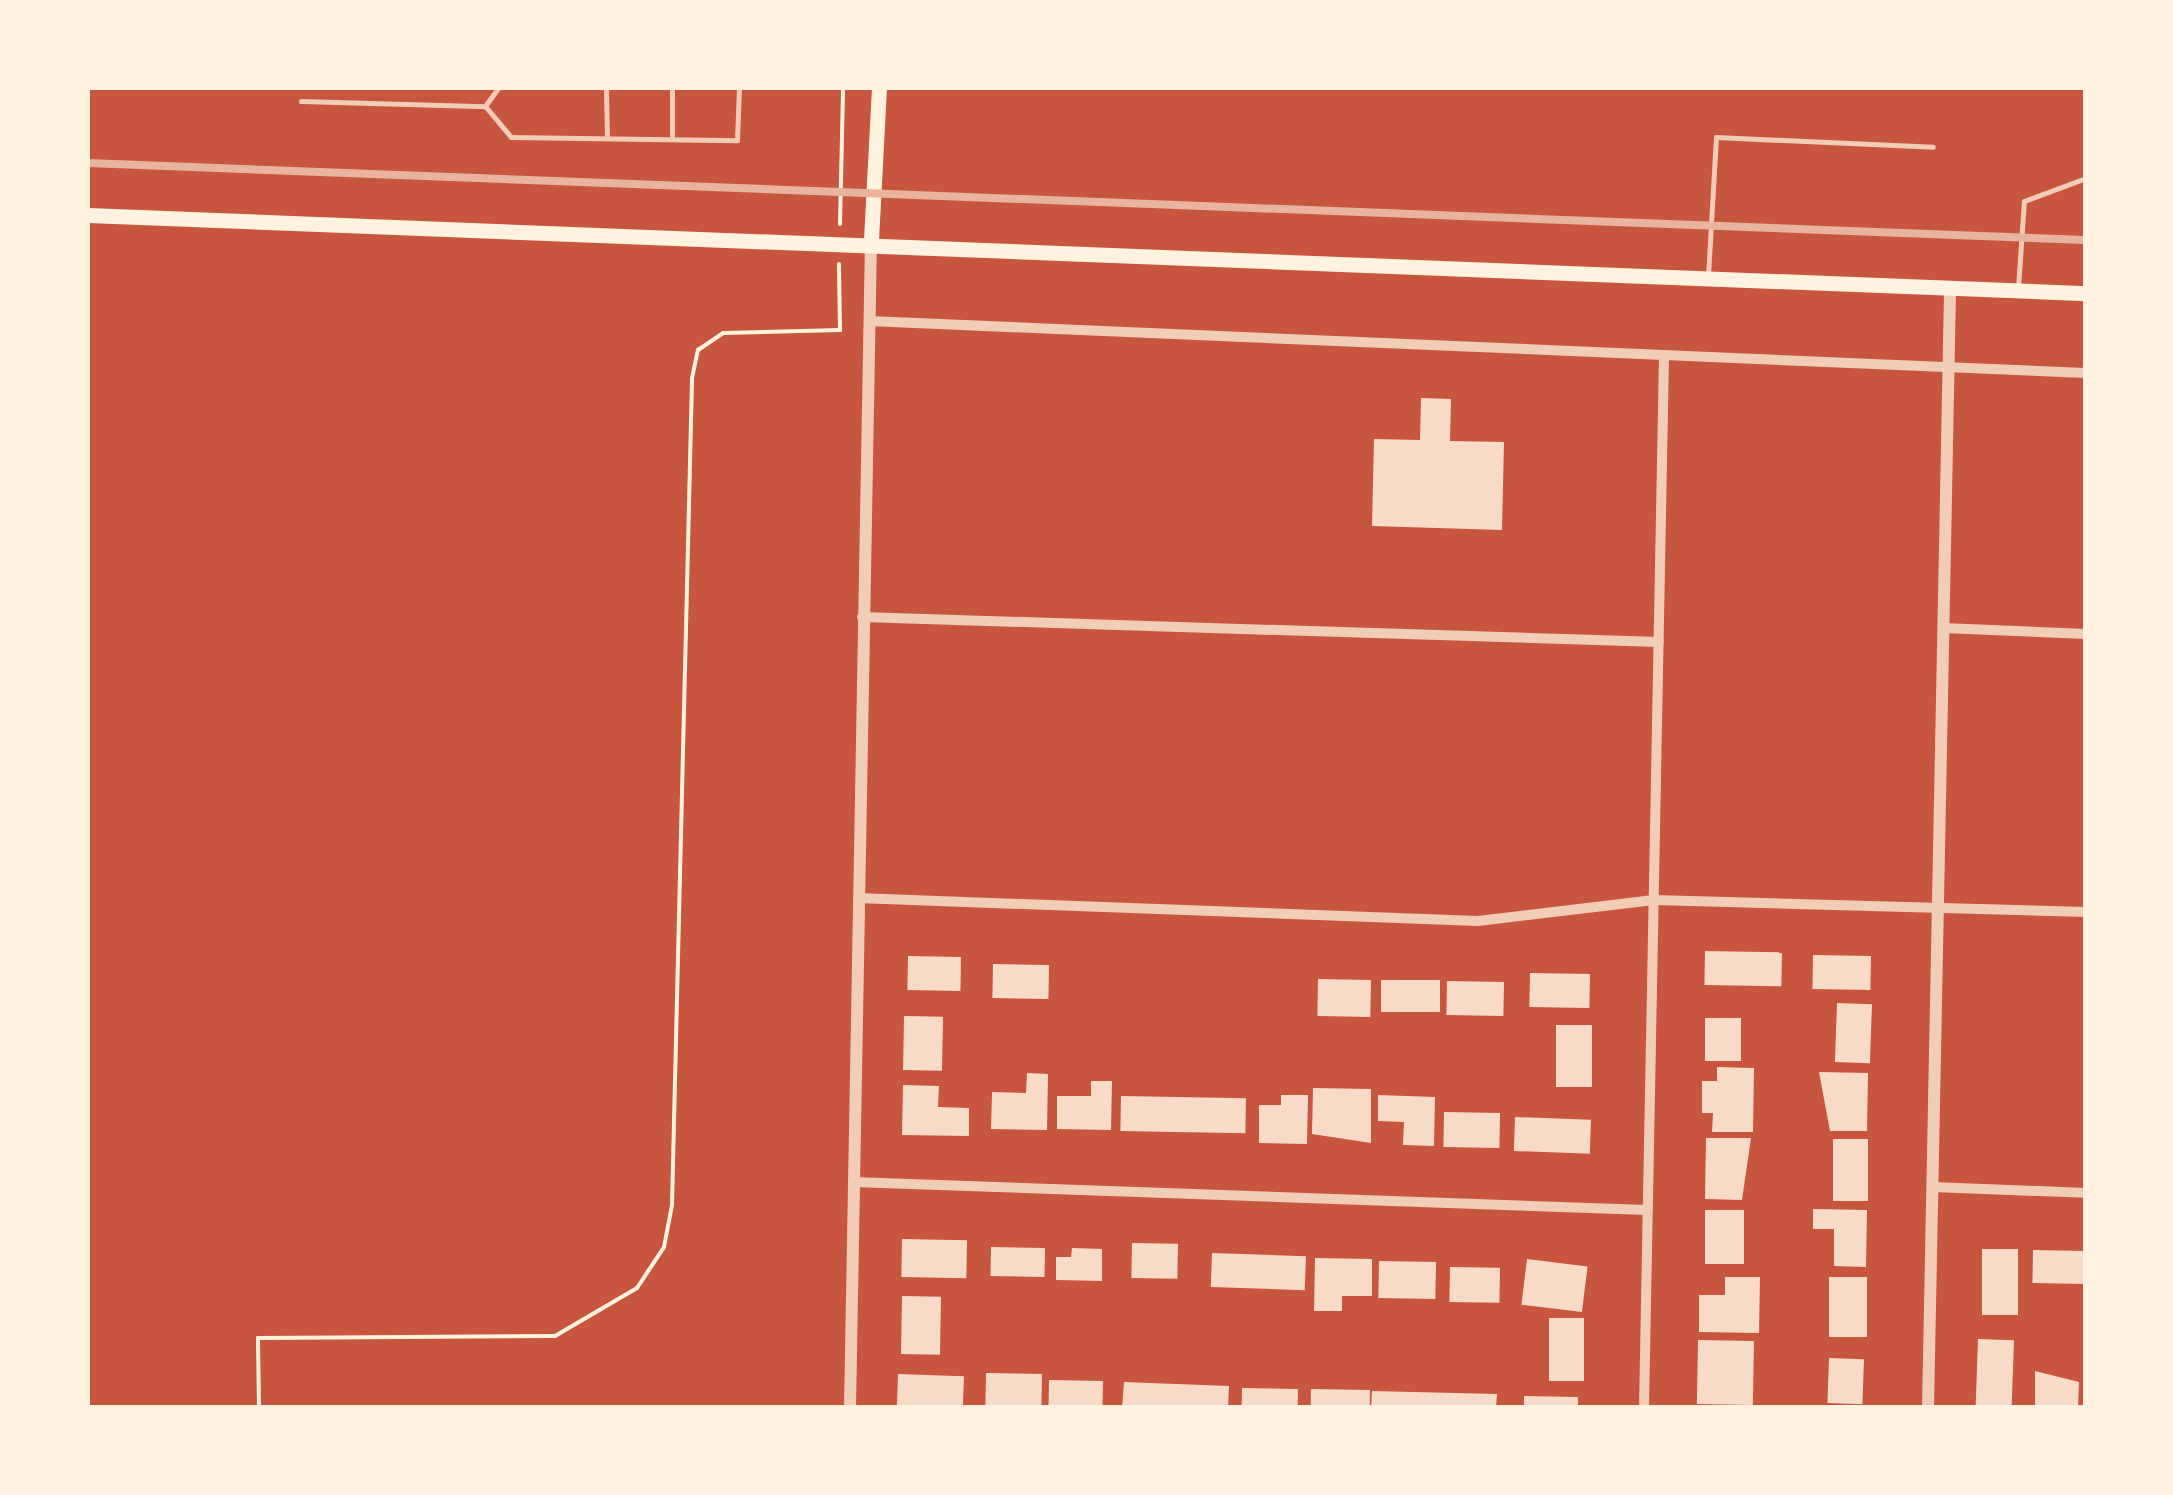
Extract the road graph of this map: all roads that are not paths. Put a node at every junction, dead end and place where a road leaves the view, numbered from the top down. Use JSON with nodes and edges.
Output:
{"nodes":[{"id":1,"x":498,"y":88,"type":"edge"},
{"id":2,"x":606,"y":88,"type":"edge"},
{"id":3,"x":672,"y":88,"type":"edge"},
{"id":4,"x":739,"y":88,"type":"edge"},
{"id":5,"x":879,"y":88,"type":"edge"},
{"id":6,"x":300,"y":101,"type":"dead end"},
{"id":7,"x":485,"y":106,"type":"junction"},
{"id":8,"x":606,"y":138,"type":"junction"},
{"id":9,"x":672,"y":138,"type":"junction"},
{"id":10,"x":1933,"y":148,"type":"dead end"},
{"id":11,"x":2086,"y":178,"type":"edge"},
{"id":12,"x":88,"y":214,"type":"edge"},
{"id":13,"x":870,"y":240,"type":"junction"},
{"id":14,"x":1708,"y":277,"type":"junction"},
{"id":15,"x":1950,"y":288,"type":"junction"},
{"id":16,"x":2018,"y":291,"type":"junction"},
{"id":17,"x":2086,"y":293,"type":"edge"},
{"id":18,"x":868,"y":321,"type":"junction"},
{"id":19,"x":1664,"y":358,"type":"junction"},
{"id":20,"x":1948,"y":368,"type":"junction"},
{"id":21,"x":2086,"y":374,"type":"edge"},
{"id":22,"x":862,"y":617,"type":"junction"},
{"id":23,"x":1943,"y":628,"type":"junction"},
{"id":24,"x":2086,"y":634,"type":"edge"},
{"id":25,"x":1659,"y":642,"type":"junction"},
{"id":26,"x":858,"y":898,"type":"junction"},
{"id":27,"x":1654,"y":900,"type":"junction"},
{"id":28,"x":1938,"y":907,"type":"junction"},
{"id":29,"x":2086,"y":912,"type":"edge"},
{"id":30,"x":853,"y":1182,"type":"junction"},
{"id":31,"x":1933,"y":1187,"type":"junction"},
{"id":32,"x":2086,"y":1193,"type":"edge"},
{"id":33,"x":1648,"y":1210,"type":"junction"},
{"id":34,"x":850,"y":1408,"type":"edge"},
{"id":35,"x":1644,"y":1408,"type":"edge"},
{"id":36,"x":1928,"y":1408,"type":"edge"}],
"edges":[{"from":1,"to":7,"type":"lane"},
{"from":2,"to":8,"type":"lane"},
{"from":3,"to":9,"type":"lane"},
{"from":4,"to":9,"type":"lane"},
{"from":5,"to":13,"type":"main road"},
{"from":6,"to":7,"type":"lane"},
{"from":7,"to":8,"type":"lane"},
{"from":8,"to":9,"type":"lane"},
{"from":10,"to":14,"type":"lane"},
{"from":11,"to":16,"type":"lane"},
{"from":12,"to":13,"type":"main road"},
{"from":13,"to":14,"type":"main road"},
{"from":13,"to":18,"type":"street"},
{"from":14,"to":15,"type":"main road"},
{"from":15,"to":16,"type":"main road"},
{"from":15,"to":20,"type":"street"},
{"from":16,"to":17,"type":"main road"},
{"from":18,"to":19,"type":"street"},
{"from":18,"to":22,"type":"street"},
{"from":19,"to":20,"type":"street"},
{"from":19,"to":25,"type":"street"},
{"from":20,"to":21,"type":"street"},
{"from":20,"to":23,"type":"street"},
{"from":22,"to":25,"type":"street"},
{"from":22,"to":26,"type":"street"},
{"from":23,"to":24,"type":"street"},
{"from":23,"to":28,"type":"street"},
{"from":25,"to":27,"type":"street"},
{"from":26,"to":27,"type":"street"},
{"from":26,"to":30,"type":"street"},
{"from":27,"to":28,"type":"street"},
{"from":27,"to":33,"type":"street"},
{"from":28,"to":29,"type":"street"},
{"from":28,"to":31,"type":"street"},
{"from":30,"to":33,"type":"street"},
{"from":30,"to":34,"type":"street"},
{"from":31,"to":32,"type":"street"},
{"from":31,"to":36,"type":"street"},
{"from":33,"to":35,"type":"street"}]}
